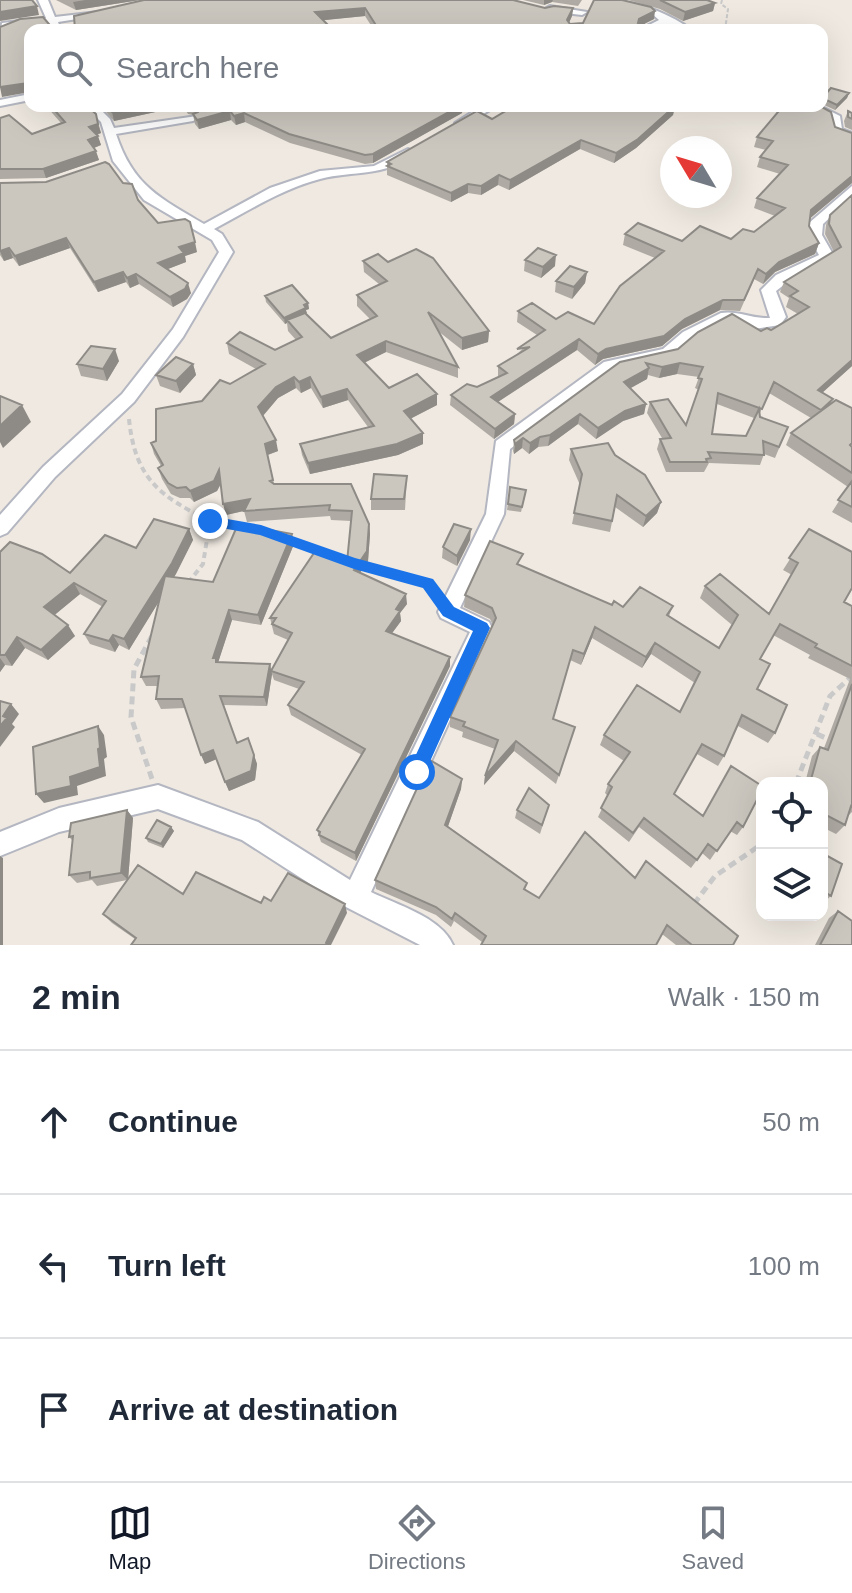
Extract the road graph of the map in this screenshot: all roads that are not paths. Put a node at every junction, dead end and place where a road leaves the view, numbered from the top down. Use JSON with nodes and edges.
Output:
{"nodes":[{"id":1,"x":43,"y":0,"type":"edge"},
{"id":2,"x":603,"y":0,"type":"edge"},
{"id":3,"x":590,"y":2,"type":"edge"},
{"id":4,"x":535,"y":8,"type":"edge"},
{"id":5,"x":115,"y":12,"type":"edge"},
{"id":6,"x":666,"y":21,"type":"junction"},
{"id":7,"x":51,"y":24,"type":"edge"},
{"id":8,"x":55,"y":24,"type":"edge"},
{"id":9,"x":60,"y":24,"type":"edge"},
{"id":10,"x":659,"y":24,"type":"edge"},
{"id":11,"x":673,"y":24,"type":"edge"},
{"id":12,"x":0,"y":33,"type":"edge"},
{"id":13,"x":24,"y":98,"type":"edge"},
{"id":14,"x":0,"y":103,"type":"edge"},
{"id":15,"x":97,"y":112,"type":"edge"},
{"id":16,"x":480,"y":112,"type":"edge"},
{"id":17,"x":824,"y":112,"type":"edge"},
{"id":18,"x":193,"y":118,"type":"edge"},
{"id":19,"x":110,"y":132,"type":"junction"},
{"id":20,"x":446,"y":133,"type":"edge"},
{"id":21,"x":852,"y":137,"type":"edge"},
{"id":22,"x":419,"y":148,"type":"edge"},
{"id":23,"x":852,"y":190,"type":"edge"},
{"id":24,"x":204,"y":229,"type":"junction"},
{"id":25,"x":0,"y":528,"type":"edge"},
{"id":26,"x":0,"y":844,"type":"edge"},
{"id":27,"x":355,"y":898,"type":"junction"},
{"id":28,"x":440,"y":945,"type":"edge"}],
"edges":[{"from":1,"to":8,"type":"street"},
{"from":2,"to":6,"type":"street"},
{"from":3,"to":4,"type":"street"},
{"from":5,"to":9,"type":"street"},
{"from":6,"to":10,"type":"street"},
{"from":6,"to":11,"type":"street"},
{"from":7,"to":12,"type":"street"},
{"from":13,"to":14,"type":"street"},
{"from":15,"to":19,"type":"street"},
{"from":16,"to":20,"type":"street"},
{"from":17,"to":21,"type":"street"},
{"from":18,"to":19,"type":"street"},
{"from":19,"to":24,"type":"street"},
{"from":22,"to":24,"type":"street"},
{"from":23,"to":27,"type":"street"},
{"from":24,"to":25,"type":"street"},
{"from":26,"to":27,"type":"street"},
{"from":27,"to":28,"type":"street"}]}
